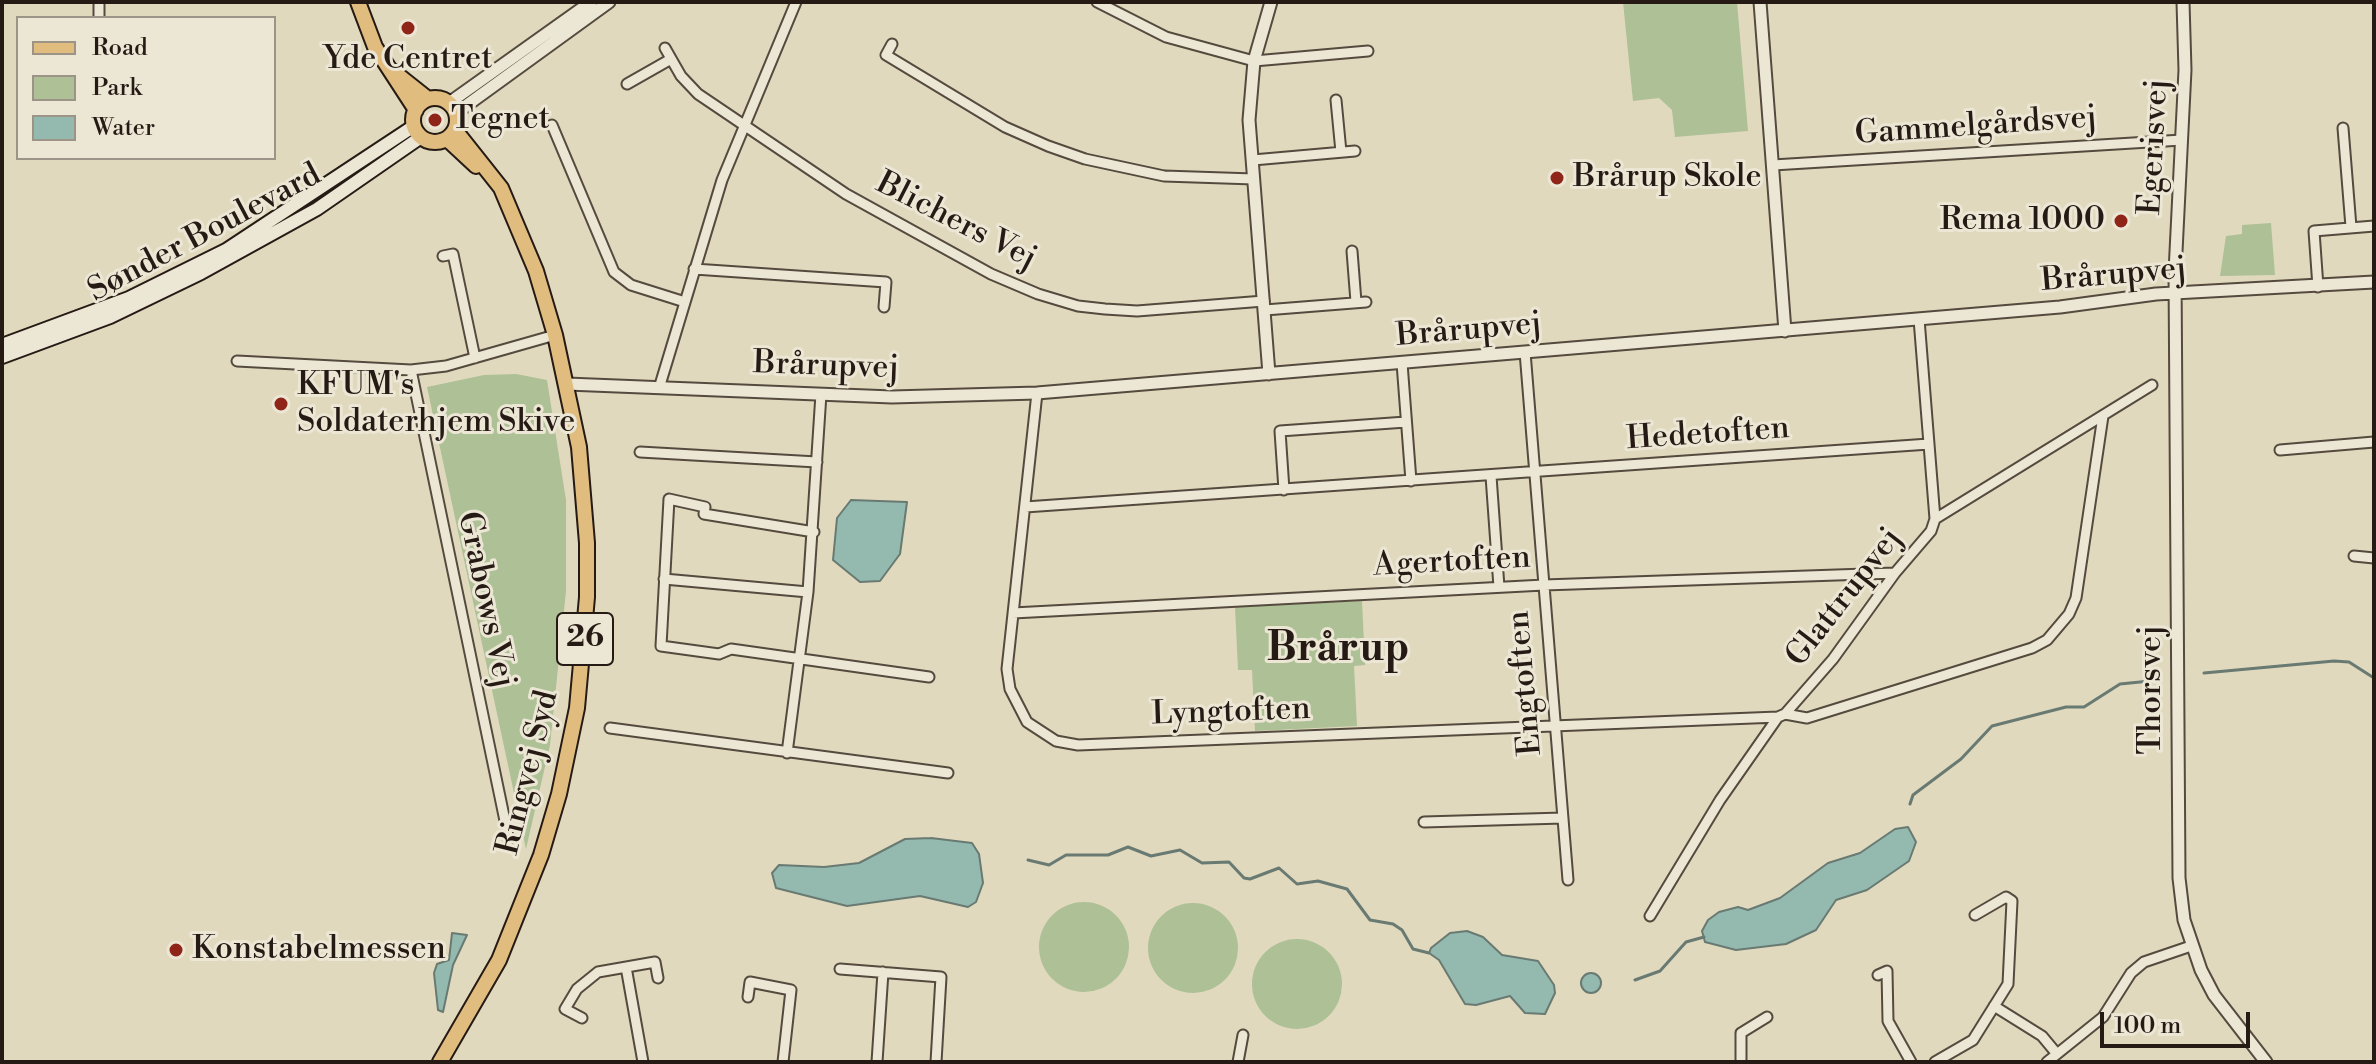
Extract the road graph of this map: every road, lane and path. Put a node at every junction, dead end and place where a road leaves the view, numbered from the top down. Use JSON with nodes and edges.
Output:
{"nodes":[{"id":1,"x":358,"y":2,"type":"edge"},
{"id":2,"x":591,"y":2,"type":"edge"},
{"id":3,"x":609,"y":2,"type":"edge"},
{"id":4,"x":796,"y":2,"type":"edge"},
{"id":5,"x":1097,"y":2,"type":"edge"},
{"id":6,"x":1271,"y":2,"type":"edge"},
{"id":7,"x":1760,"y":2,"type":"edge"},
{"id":8,"x":2183,"y":2,"type":"edge"},
{"id":9,"x":892,"y":44,"type":"dead end"},
{"id":10,"x":665,"y":48,"type":"dead end"},
{"id":11,"x":1368,"y":51,"type":"dead end"},
{"id":12,"x":671,"y":59,"type":"junction"},
{"id":13,"x":1254,"y":61,"type":"junction"},
{"id":14,"x":391,"y":71,"type":"junction"},
{"id":15,"x":627,"y":84,"type":"dead end"},
{"id":16,"x":428,"y":99,"type":"junction"},
{"id":17,"x":1336,"y":100,"type":"dead end"},
{"id":18,"x":452,"y":108,"type":"junction"},
{"id":19,"x":416,"y":110,"type":"junction"},
{"id":20,"x":552,"y":125,"type":"dead end"},
{"id":21,"x":744,"y":125,"type":"junction"},
{"id":22,"x":2343,"y":128,"type":"dead end"},
{"id":23,"x":418,"y":132,"type":"junction"},
{"id":24,"x":451,"y":134,"type":"junction"},
{"id":25,"x":2182,"y":140,"type":"junction"},
{"id":26,"x":1355,"y":151,"type":"dead end"},
{"id":27,"x":1341,"y":152,"type":"junction"},
{"id":28,"x":1253,"y":160,"type":"junction"},
{"id":29,"x":1773,"y":165,"type":"junction"},
{"id":30,"x":1254,"y":179,"type":"junction"},
{"id":31,"x":2374,"y":226,"type":"edge"},
{"id":32,"x":2351,"y":227,"type":"junction"},
{"id":33,"x":1352,"y":251,"type":"dead end"},
{"id":34,"x":443,"y":256,"type":"dead end"},
{"id":35,"x":694,"y":269,"type":"junction"},
{"id":36,"x":2374,"y":282,"type":"edge"},
{"id":37,"x":2318,"y":287,"type":"junction"},
{"id":38,"x":2175,"y":294,"type":"junction"},
{"id":39,"x":685,"y":302,"type":"junction"},
{"id":40,"x":1264,"y":306,"type":"junction"},
{"id":41,"x":884,"y":307,"type":"dead end"},
{"id":42,"x":1919,"y":319,"type":"junction"},
{"id":43,"x":1785,"y":331,"type":"junction"},
{"id":44,"x":555,"y":335,"type":"junction"},
{"id":45,"x":2,"y":345,"type":"edge"},
{"id":46,"x":1525,"y":352,"type":"junction"},
{"id":47,"x":2,"y":357,"type":"edge"},
{"id":48,"x":475,"y":358,"type":"junction"},
{"id":49,"x":237,"y":361,"type":"dead end"},
{"id":50,"x":1402,"y":363,"type":"junction"},
{"id":51,"x":411,"y":370,"type":"junction"},
{"id":52,"x":1269,"y":374,"type":"junction"},
{"id":53,"x":567,"y":384,"type":"junction"},
{"id":54,"x":660,"y":385,"type":"junction"},
{"id":55,"x":2152,"y":385,"type":"dead end"},
{"id":56,"x":1037,"y":393,"type":"junction"},
{"id":57,"x":821,"y":394,"type":"junction"},
{"id":58,"x":2103,"y":416,"type":"junction"},
{"id":59,"x":1406,"y":422,"type":"junction"},
{"id":60,"x":2374,"y":442,"type":"edge"},
{"id":61,"x":1929,"y":444,"type":"junction"},
{"id":62,"x":2280,"y":450,"type":"dead end"},
{"id":63,"x":640,"y":452,"type":"dead end"},
{"id":64,"x":817,"y":462,"type":"junction"},
{"id":65,"x":1535,"y":473,"type":"junction"},
{"id":66,"x":1491,"y":476,"type":"junction"},
{"id":67,"x":1411,"y":481,"type":"junction"},
{"id":68,"x":1284,"y":490,"type":"junction"},
{"id":69,"x":1025,"y":507,"type":"junction"},
{"id":70,"x":1935,"y":519,"type":"junction"},
{"id":71,"x":814,"y":532,"type":"junction"},
{"id":72,"x":2354,"y":556,"type":"dead end"},
{"id":73,"x":2374,"y":558,"type":"edge"},
{"id":74,"x":1895,"y":573,"type":"junction"},
{"id":75,"x":664,"y":579,"type":"junction"},
{"id":76,"x":1544,"y":585,"type":"junction"},
{"id":77,"x":1499,"y":587,"type":"junction"},
{"id":78,"x":808,"y":592,"type":"junction"},
{"id":79,"x":1013,"y":613,"type":"junction"},
{"id":80,"x":800,"y":661,"type":"junction"},
{"id":81,"x":929,"y":677,"type":"dead end"},
{"id":82,"x":1782,"y":716,"type":"junction"},
{"id":83,"x":1555,"y":726,"type":"junction"},
{"id":84,"x":610,"y":728,"type":"dead end"},
{"id":85,"x":787,"y":753,"type":"junction"},
{"id":86,"x":948,"y":773,"type":"dead end"},
{"id":87,"x":1563,"y":818,"type":"junction"},
{"id":88,"x":1424,"y":822,"type":"dead end"},
{"id":89,"x":509,"y":840,"type":"dead end"},
{"id":90,"x":1568,"y":880,"type":"dead end"},
{"id":91,"x":1975,"y":915,"type":"dead end"},
{"id":92,"x":1650,"y":916,"type":"dead end"},
{"id":93,"x":2191,"y":946,"type":"junction"},
{"id":94,"x":626,"y":967,"type":"junction"},
{"id":95,"x":840,"y":969,"type":"dead end"},
{"id":96,"x":883,"y":972,"type":"junction"},
{"id":97,"x":1878,"y":975,"type":"dead end"},
{"id":98,"x":658,"y":978,"type":"dead end"},
{"id":99,"x":748,"y":997,"type":"dead end"},
{"id":100,"x":1994,"y":1006,"type":"junction"},
{"id":101,"x":1767,"y":1017,"type":"dead end"},
{"id":102,"x":582,"y":1018,"type":"dead end"},
{"id":103,"x":1243,"y":1035,"type":"dead end"},
{"id":104,"x":2057,"y":1054,"type":"junction"},
{"id":105,"x":440,"y":1062,"type":"edge"},
{"id":106,"x":643,"y":1062,"type":"edge"},
{"id":107,"x":783,"y":1062,"type":"edge"},
{"id":108,"x":877,"y":1062,"type":"edge"},
{"id":109,"x":936,"y":1062,"type":"edge"},
{"id":110,"x":1238,"y":1062,"type":"edge"},
{"id":111,"x":1741,"y":1062,"type":"edge"},
{"id":112,"x":1909,"y":1062,"type":"edge"},
{"id":113,"x":1935,"y":1062,"type":"edge"},
{"id":114,"x":2047,"y":1062,"type":"edge"},
{"id":115,"x":2266,"y":1062,"type":"edge"}],
"edges":[{"from":1,"to":14,"type":"main road"},
{"from":2,"to":18,"type":"street"},
{"from":3,"to":18,"type":"street"},
{"from":4,"to":21,"type":"street"},
{"from":5,"to":13,"type":"street"},
{"from":6,"to":13,"type":"street"},
{"from":7,"to":29,"type":"street"},
{"from":8,"to":25,"type":"street","name":"Egerisvej"},
{"from":9,"to":30,"type":"street"},
{"from":10,"to":12,"type":"street","name":"Blichers Vej"},
{"from":11,"to":13,"type":"street"},
{"from":12,"to":15,"type":"street"},
{"from":12,"to":21,"type":"street","name":"Blichers Vej"},
{"from":13,"to":28,"type":"street"},
{"from":14,"to":16,"type":"main road"},
{"from":14,"to":19,"type":"main road"},
{"from":16,"to":18,"type":"main road"},
{"from":16,"to":19,"type":"main road"},
{"from":17,"to":27,"type":"street"},
{"from":18,"to":24,"type":"main road"},
{"from":19,"to":23,"type":"main road"},
{"from":20,"to":39,"type":"street"},
{"from":21,"to":35,"type":"street"},
{"from":21,"to":40,"type":"street","name":"Blichers Vej"},
{"from":22,"to":32,"type":"street"},
{"from":23,"to":24,"type":"main road"},
{"from":23,"to":45,"type":"main road","name":"Sønder Boulevard"},
{"from":23,"to":47,"type":"main road","name":"Sønder Boulevard"},
{"from":24,"to":44,"type":"main road","name":"Ringvej Syd","number":"26"},
{"from":25,"to":29,"type":"street","name":"Gammelgårdsvej"},
{"from":25,"to":38,"type":"street","name":"Egerisvej"},
{"from":26,"to":27,"type":"street"},
{"from":27,"to":28,"type":"street"},
{"from":28,"to":30,"type":"street"},
{"from":29,"to":43,"type":"street"},
{"from":30,"to":40,"type":"street"},
{"from":31,"to":32,"type":"street"},
{"from":32,"to":37,"type":"street"},
{"from":33,"to":40,"type":"street","name":"Blichers Vej"},
{"from":34,"to":48,"type":"street"},
{"from":35,"to":39,"type":"street"},
{"from":35,"to":41,"type":"street"},
{"from":36,"to":37,"type":"street","name":"Brårupvej"},
{"from":37,"to":38,"type":"street","name":"Brårupvej"},
{"from":38,"to":42,"type":"street","name":"Brårupvej"},
{"from":38,"to":93,"type":"street","name":"Thorsvej"},
{"from":39,"to":54,"type":"street"},
{"from":40,"to":52,"type":"street"},
{"from":42,"to":43,"type":"street","name":"Brårupvej"},
{"from":42,"to":61,"type":"street"},
{"from":43,"to":46,"type":"street","name":"Brårupvej"},
{"from":44,"to":48,"type":"street"},
{"from":44,"to":53,"type":"main road","name":"Ringvej Syd","number":"26"},
{"from":46,"to":50,"type":"street","name":"Brårupvej"},
{"from":46,"to":65,"type":"street","name":"Engtoften"},
{"from":48,"to":51,"type":"street"},
{"from":49,"to":51,"type":"street"},
{"from":50,"to":52,"type":"street","name":"Brårupvej"},
{"from":50,"to":59,"type":"street"},
{"from":51,"to":89,"type":"street","name":"Grabows Vej"},
{"from":52,"to":56,"type":"street","name":"Brårupvej"},
{"from":53,"to":54,"type":"street","name":"Brårupvej"},
{"from":53,"to":105,"type":"main road","name":"Ringvej Syd","number":"26"},
{"from":54,"to":57,"type":"street","name":"Brårupvej"},
{"from":55,"to":58,"type":"street","name":"Glattrupvej"},
{"from":56,"to":57,"type":"street","name":"Brårupvej"},
{"from":56,"to":69,"type":"street","name":"Lyngtoften"},
{"from":57,"to":64,"type":"street"},
{"from":58,"to":70,"type":"street","name":"Glattrupvej"},
{"from":58,"to":82,"type":"street","name":"Lyngtoften"},
{"from":59,"to":67,"type":"street"},
{"from":59,"to":68,"type":"street"},
{"from":60,"to":62,"type":"street"},
{"from":61,"to":65,"type":"street","name":"Hedetoften"},
{"from":61,"to":70,"type":"street"},
{"from":63,"to":64,"type":"street"},
{"from":64,"to":71,"type":"street"},
{"from":65,"to":66,"type":"street","name":"Hedetoften"},
{"from":65,"to":76,"type":"street","name":"Engtoften"},
{"from":66,"to":67,"type":"street","name":"Hedetoften"},
{"from":66,"to":77,"type":"street"},
{"from":67,"to":68,"type":"street","name":"Hedetoften"},
{"from":68,"to":69,"type":"street","name":"Hedetoften"},
{"from":69,"to":79,"type":"street","name":"Lyngtoften"},
{"from":70,"to":74,"type":"street","name":"Glattrupvej"},
{"from":71,"to":75,"type":"street"},
{"from":71,"to":78,"type":"street"},
{"from":72,"to":73,"type":"street"},
{"from":74,"to":76,"type":"street","name":"Agertoften"},
{"from":74,"to":82,"type":"street","name":"Glattrupvej"},
{"from":75,"to":78,"type":"street"},
{"from":75,"to":80,"type":"street"},
{"from":76,"to":77,"type":"street","name":"Agertoften"},
{"from":76,"to":83,"type":"street","name":"Engtoften"},
{"from":77,"to":79,"type":"street","name":"Agertoften"},
{"from":78,"to":80,"type":"street"},
{"from":79,"to":83,"type":"street","name":"Lyngtoften"},
{"from":80,"to":81,"type":"street"},
{"from":80,"to":85,"type":"street"},
{"from":82,"to":83,"type":"street","name":"Lyngtoften"},
{"from":82,"to":92,"type":"street","name":"Glattrupvej"},
{"from":83,"to":87,"type":"street","name":"Engtoften"},
{"from":84,"to":85,"type":"street"},
{"from":85,"to":86,"type":"street"},
{"from":87,"to":88,"type":"street"},
{"from":87,"to":90,"type":"street","name":"Engtoften"},
{"from":91,"to":100,"type":"street"},
{"from":93,"to":104,"type":"street"},
{"from":93,"to":115,"type":"street","name":"Thorsvej"},
{"from":94,"to":98,"type":"street"},
{"from":94,"to":102,"type":"street"},
{"from":94,"to":106,"type":"street"},
{"from":95,"to":96,"type":"street"},
{"from":96,"to":108,"type":"street"},
{"from":96,"to":109,"type":"street"},
{"from":97,"to":112,"type":"street"},
{"from":99,"to":107,"type":"street"},
{"from":100,"to":104,"type":"street"},
{"from":100,"to":113,"type":"street"},
{"from":101,"to":111,"type":"street"},
{"from":103,"to":110,"type":"street"},
{"from":104,"to":114,"type":"street"}]}
